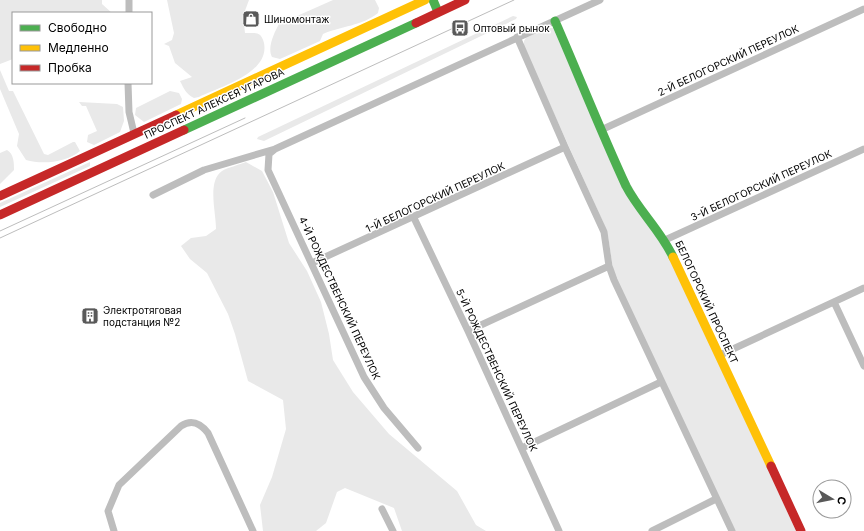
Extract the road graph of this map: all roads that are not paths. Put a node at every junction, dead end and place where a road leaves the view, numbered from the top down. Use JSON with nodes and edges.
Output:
{"nodes":[{"id":1,"x":129,"y":0,"type":"edge"},
{"id":2,"x":425,"y":0,"type":"edge"},
{"id":3,"x":433,"y":0,"type":"edge"},
{"id":4,"x":465,"y":0,"type":"edge"},
{"id":5,"x":600,"y":0,"type":"edge"},
{"id":6,"x":864,"y":9,"type":"edge"},
{"id":7,"x":129,"y":12,"type":"edge"},
{"id":8,"x":438,"y":12,"type":"junction"},
{"id":9,"x":555,"y":21,"type":"junction"},
{"id":10,"x":517,"y":37,"type":"junction"},
{"id":11,"x":128,"y":84,"type":"edge"},
{"id":12,"x":601,"y":130,"type":"junction"},
{"id":13,"x":134,"y":133,"type":"junction"},
{"id":14,"x":565,"y":147,"type":"junction"},
{"id":15,"x":275,"y":149,"type":"junction"},
{"id":16,"x":864,"y":149,"type":"edge"},
{"id":17,"x":153,"y":195,"type":"dead end"},
{"id":18,"x":0,"y":196,"type":"edge"},
{"id":19,"x":0,"y":214,"type":"edge"},
{"id":20,"x":414,"y":218,"type":"junction"},
{"id":21,"x":665,"y":240,"type":"junction"},
{"id":22,"x":312,"y":263,"type":"junction"},
{"id":23,"x":609,"y":266,"type":"junction"},
{"id":24,"x":864,"y":288,"type":"edge"},
{"id":25,"x":834,"y":302,"type":"junction"},
{"id":26,"x":468,"y":331,"type":"junction"},
{"id":27,"x":720,"y":355,"type":"junction"},
{"id":28,"x":864,"y":366,"type":"edge"},
{"id":29,"x":661,"y":382,"type":"junction"},
{"id":30,"x":418,"y":448,"type":"dead end"},
{"id":31,"x":522,"y":448,"type":"junction"},
{"id":32,"x":716,"y":498,"type":"junction"},
{"id":33,"x":382,"y":509,"type":"dead end"},
{"id":34,"x":114,"y":531,"type":"edge"},
{"id":35,"x":253,"y":531,"type":"edge"},
{"id":36,"x":393,"y":531,"type":"edge"},
{"id":37,"x":559,"y":531,"type":"edge"},
{"id":38,"x":652,"y":531,"type":"edge"},
{"id":39,"x":732,"y":531,"type":"edge"},
{"id":40,"x":801,"y":531,"type":"edge"}],
"edges":[{"from":1,"to":7,"type":"street"},
{"from":2,"to":13,"type":"main road","name":"ПРОСПЕКТ АЛЕКСЕЯ УГАРОВА"},
{"from":3,"to":8,"type":"main road"},
{"from":4,"to":8,"type":"main road","name":"ПРОСПЕКТ АЛЕКСЕЯ УГАРОВА"},
{"from":5,"to":9,"type":"street"},
{"from":6,"to":12,"type":"street","name":"2-Й БЕЛОГОРСКИЙ ПЕРЕУЛОК"},
{"from":8,"to":19,"type":"main road","name":"ПРОСПЕКТ АЛЕКСЕЯ УГАРОВА"},
{"from":9,"to":10,"type":"street"},
{"from":9,"to":12,"type":"main road","name":"БЕЛОГОРСКИЙ ПРОСПЕКТ"},
{"from":10,"to":14,"type":"street"},
{"from":10,"to":15,"type":"street"},
{"from":11,"to":13,"type":"street"},
{"from":12,"to":21,"type":"main road","name":"БЕЛОГОРСКИЙ ПРОСПЕКТ"},
{"from":13,"to":18,"type":"main road","name":"ПРОСПЕКТ АЛЕКСЕЯ УГАРОВА"},
{"from":14,"to":20,"type":"street","name":"1-Й БЕЛОГОРСКИЙ ПЕРЕУЛОК"},
{"from":14,"to":23,"type":"street"},
{"from":15,"to":17,"type":"street"},
{"from":15,"to":22,"type":"street","name":"4-Й РОЖДЕСТВЕНСКИЙ ПЕРЕУЛОК"},
{"from":16,"to":21,"type":"street","name":"3-Й БЕЛОГОРСКИЙ ПЕРЕУЛОК"},
{"from":20,"to":22,"type":"street","name":"1-Й БЕЛОГОРСКИЙ ПЕРЕУЛОК"},
{"from":20,"to":26,"type":"street","name":"5-Й РОЖДЕСТВЕНСКИЙ ПЕРЕУЛОК"},
{"from":21,"to":27,"type":"main road","name":"БЕЛОГОРСКИЙ ПРОСПЕКТ"},
{"from":22,"to":30,"type":"street","name":"4-Й РОЖДЕСТВЕНСКИЙ ПЕРЕУЛОК"},
{"from":23,"to":26,"type":"street"},
{"from":23,"to":29,"type":"street"},
{"from":24,"to":25,"type":"street"},
{"from":25,"to":27,"type":"street"},
{"from":25,"to":28,"type":"street"},
{"from":26,"to":31,"type":"street","name":"5-Й РОЖДЕСТВЕНСКИЙ ПЕРЕУЛОК"},
{"from":27,"to":40,"type":"main road","name":"БЕЛОГОРСКИЙ ПРОСПЕКТ"},
{"from":29,"to":31,"type":"street"},
{"from":29,"to":32,"type":"street"},
{"from":31,"to":37,"type":"street","name":"5-Й РОЖДЕСТВЕНСКИЙ ПЕРЕУЛОК"},
{"from":32,"to":38,"type":"street"},
{"from":32,"to":39,"type":"street"},
{"from":33,"to":36,"type":"street"},
{"from":34,"to":35,"type":"street"}]}
